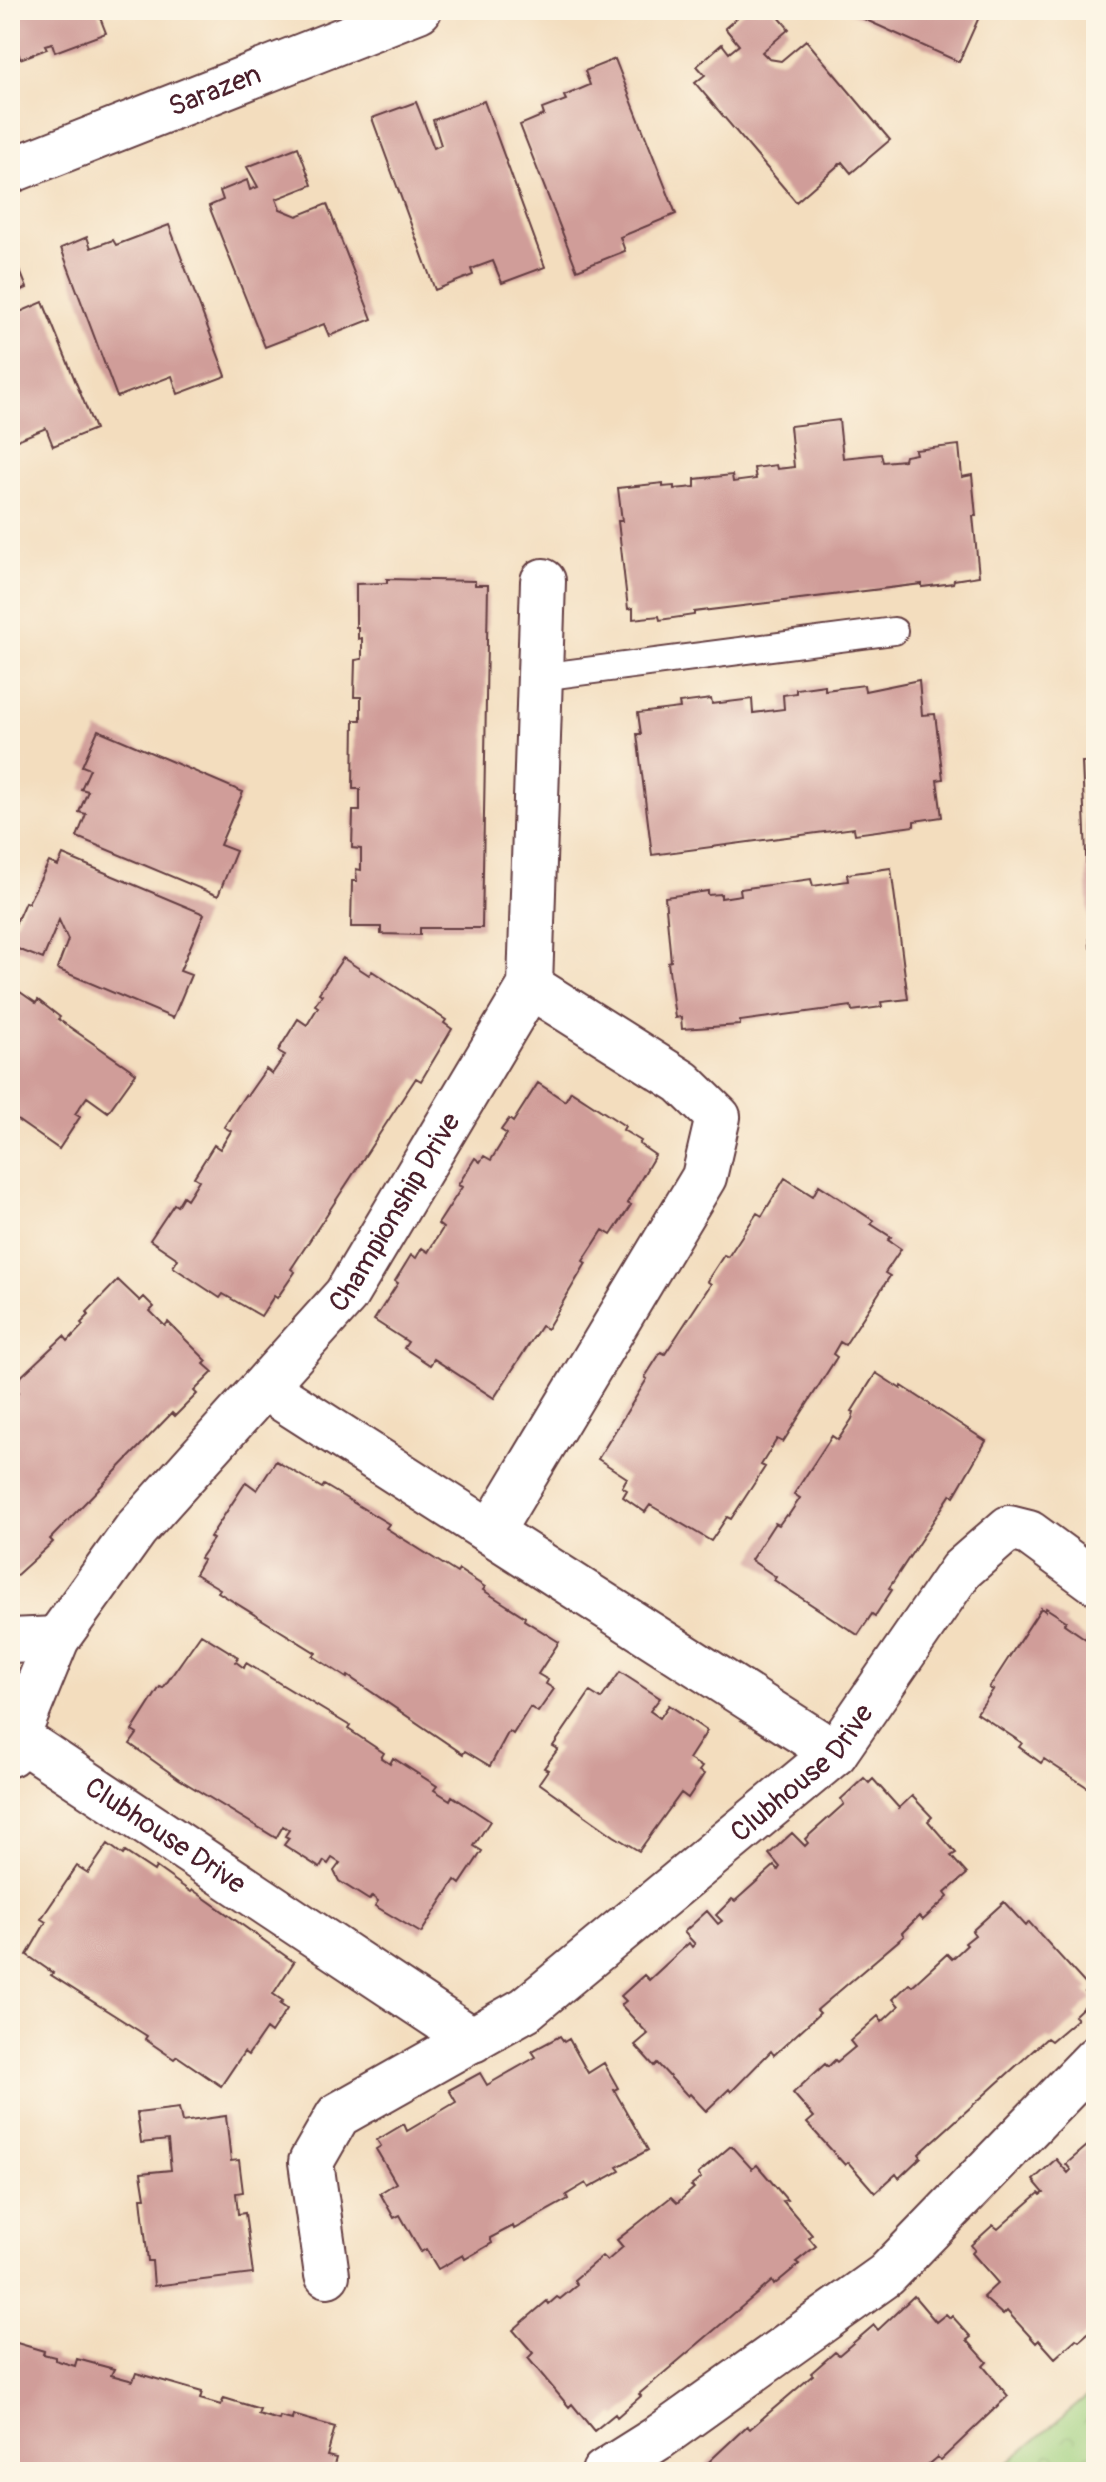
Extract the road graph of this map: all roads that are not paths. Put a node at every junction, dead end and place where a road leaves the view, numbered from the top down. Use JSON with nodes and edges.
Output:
{"nodes":[{"id":1,"x":419,"y":10,"type":"edge"},
{"id":2,"x":10,"y":171,"type":"edge"},
{"id":3,"x":543,"y":581,"type":"dead end"},
{"id":4,"x":894,"y":631,"type":"dead end"},
{"id":5,"x":540,"y":677,"type":"junction"},
{"id":6,"x":530,"y":986,"type":"junction"},
{"id":7,"x":264,"y":1387,"type":"junction"},
{"id":8,"x":491,"y":1532,"type":"junction"},
{"id":9,"x":1096,"y":1582,"type":"edge"},
{"id":10,"x":57,"y":1639,"type":"junction"},
{"id":11,"x":10,"y":1641,"type":"edge"},
{"id":12,"x":14,"y":1745,"type":"edge"},
{"id":13,"x":835,"y":1753,"type":"junction"},
{"id":14,"x":473,"y":2040,"type":"junction"},
{"id":15,"x":1096,"y":2058,"type":"edge"},
{"id":16,"x":327,"y":2275,"type":"dead end"},
{"id":17,"x":604,"y":2472,"type":"edge"}],
"edges":[{"from":1,"to":2,"type":"street","name":"Sarazen"},
{"from":3,"to":5,"type":"street","name":"Championship Drive"},
{"from":4,"to":5,"type":"lane"},
{"from":5,"to":6,"type":"street","name":"Championship Drive"},
{"from":6,"to":7,"type":"street","name":"Championship Drive"},
{"from":6,"to":8,"type":"street"},
{"from":7,"to":8,"type":"street"},
{"from":7,"to":10,"type":"street","name":"Championship Drive"},
{"from":8,"to":13,"type":"street"},
{"from":9,"to":13,"type":"street","name":"Clubhouse Drive"},
{"from":10,"to":11,"type":"street"},
{"from":10,"to":12,"type":"street","name":"Championship Drive"},
{"from":12,"to":14,"type":"street","name":"Clubhouse Drive"},
{"from":13,"to":14,"type":"street","name":"Clubhouse Drive"},
{"from":14,"to":16,"type":"street","name":"Clubhouse Drive"},
{"from":15,"to":17,"type":"street"}]}
